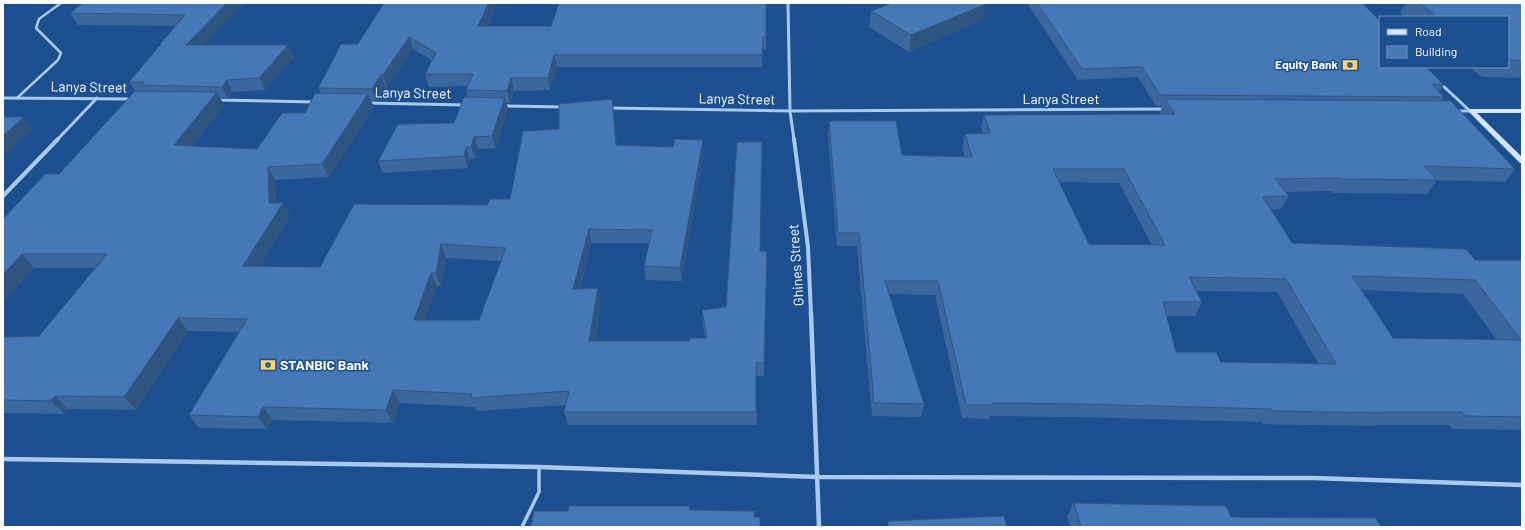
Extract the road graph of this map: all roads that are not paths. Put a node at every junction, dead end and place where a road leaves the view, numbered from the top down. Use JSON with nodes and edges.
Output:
{"nodes":[{"id":1,"x":61,"y":3,"type":"edge"},
{"id":2,"x":788,"y":3,"type":"edge"},
{"id":3,"x":1438,"y":82,"type":"edge"},
{"id":4,"x":3,"y":98,"type":"edge"},
{"id":5,"x":17,"y":98,"type":"junction"},
{"id":6,"x":97,"y":98,"type":"junction"},
{"id":7,"x":136,"y":99,"type":"edge"},
{"id":8,"x":216,"y":100,"type":"edge"},
{"id":9,"x":319,"y":102,"type":"edge"},
{"id":10,"x":358,"y":103,"type":"edge"},
{"id":11,"x":469,"y":105,"type":"edge"},
{"id":12,"x":500,"y":106,"type":"edge"},
{"id":13,"x":571,"y":107,"type":"edge"},
{"id":14,"x":602,"y":108,"type":"edge"},
{"id":15,"x":1170,"y":109,"type":"edge"},
{"id":16,"x":790,"y":111,"type":"junction"},
{"id":17,"x":1455,"y":111,"type":"edge"},
{"id":18,"x":1471,"y":111,"type":"junction"},
{"id":19,"x":1522,"y":111,"type":"edge"},
{"id":20,"x":1522,"y":161,"type":"edge"},
{"id":21,"x":3,"y":196,"type":"edge"},
{"id":22,"x":3,"y":459,"type":"edge"},
{"id":23,"x":539,"y":468,"type":"junction"},
{"id":24,"x":817,"y":477,"type":"junction"},
{"id":25,"x":1522,"y":485,"type":"edge"},
{"id":26,"x":522,"y":527,"type":"edge"},
{"id":27,"x":819,"y":527,"type":"edge"}],
"edges":[{"from":1,"to":5,"type":"lane"},
{"from":2,"to":16,"type":"street","name":"Ghines Street"},
{"from":3,"to":18,"type":"street"},
{"from":4,"to":5,"type":"street","name":"Lanya Street"},
{"from":5,"to":6,"type":"street","name":"Lanya Street"},
{"from":6,"to":7,"type":"street","name":"Lanya Street"},
{"from":6,"to":21,"type":"street"},
{"from":8,"to":9,"type":"street"},
{"from":10,"to":11,"type":"street","name":"Lanya Street"},
{"from":12,"to":13,"type":"street"},
{"from":14,"to":16,"type":"street","name":"Lanya Street"},
{"from":15,"to":16,"type":"street","name":"Lanya Street"},
{"from":16,"to":24,"type":"street","name":"Ghines Street"},
{"from":17,"to":18,"type":"street"},
{"from":18,"to":19,"type":"street"},
{"from":18,"to":20,"type":"street"},
{"from":22,"to":23,"type":"street"},
{"from":23,"to":24,"type":"street"},
{"from":23,"to":26,"type":"lane"},
{"from":24,"to":25,"type":"street"},
{"from":24,"to":27,"type":"street","name":"Ghines Street"}]}
